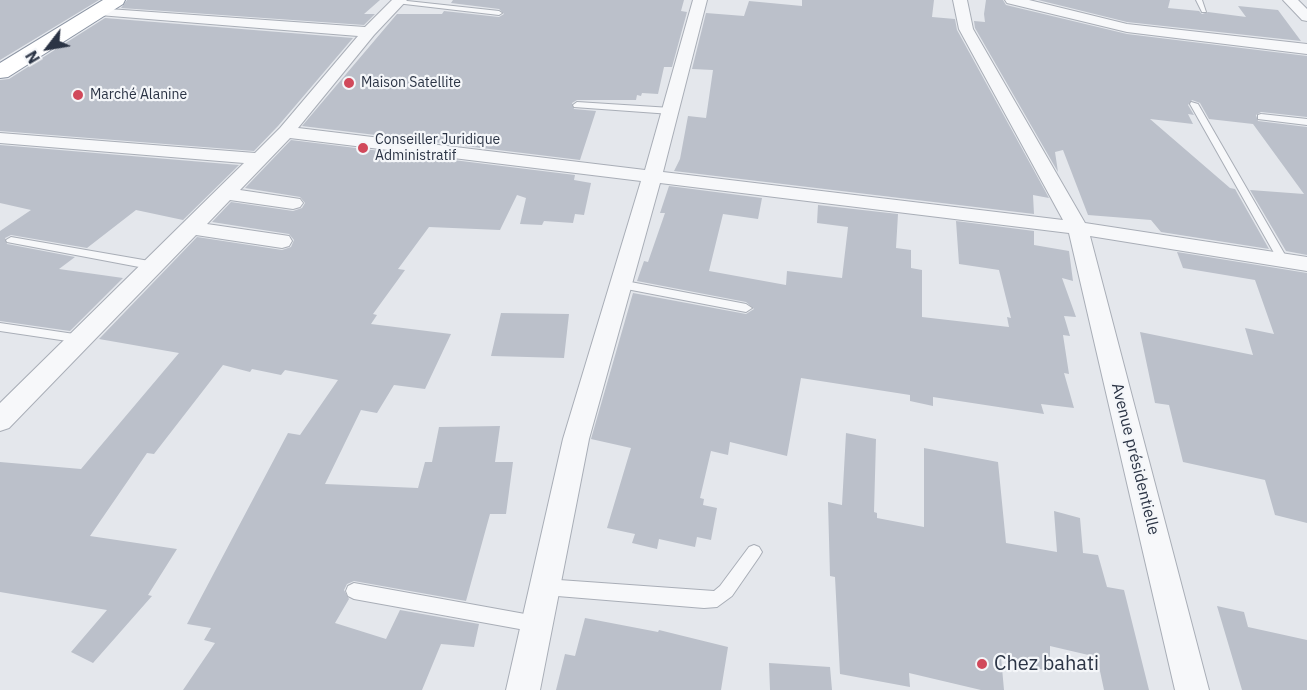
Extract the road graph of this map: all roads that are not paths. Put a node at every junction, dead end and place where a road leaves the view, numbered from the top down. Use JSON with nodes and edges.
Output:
{"nodes":[{"id":1,"x":116,"y":0,"type":"edge"},
{"id":2,"x":700,"y":0,"type":"edge"},
{"id":3,"x":960,"y":0,"type":"edge"},
{"id":4,"x":1012,"y":0,"type":"edge"},
{"id":5,"x":1199,"y":0,"type":"edge"},
{"id":6,"x":1290,"y":0,"type":"edge"},
{"id":7,"x":399,"y":1,"type":"edge"},
{"id":8,"x":99,"y":11,"type":"junction"},
{"id":9,"x":1204,"y":11,"type":"dead end"},
{"id":10,"x":500,"y":12,"type":"dead end"},
{"id":11,"x":1307,"y":16,"type":"edge"},
{"id":12,"x":369,"y":32,"type":"junction"},
{"id":13,"x":1307,"y":50,"type":"edge"},
{"id":14,"x":0,"y":72,"type":"edge"},
{"id":15,"x":1194,"y":104,"type":"dead end"},
{"id":16,"x":577,"y":105,"type":"dead end"},
{"id":17,"x":671,"y":111,"type":"junction"},
{"id":18,"x":1261,"y":117,"type":"dead end"},
{"id":19,"x":1307,"y":122,"type":"edge"},
{"id":20,"x":286,"y":132,"type":"junction"},
{"id":21,"x":0,"y":138,"type":"edge"},
{"id":22,"x":259,"y":159,"type":"junction"},
{"id":23,"x":652,"y":177,"type":"junction"},
{"id":24,"x":226,"y":194,"type":"junction"},
{"id":25,"x":293,"y":203,"type":"dead end"},
{"id":26,"x":192,"y":228,"type":"junction"},
{"id":27,"x":1078,"y":228,"type":"junction"},
{"id":28,"x":11,"y":240,"type":"dead end"},
{"id":29,"x":282,"y":241,"type":"dead end"},
{"id":30,"x":1283,"y":260,"type":"junction"},
{"id":31,"x":1307,"y":264,"type":"edge"},
{"id":32,"x":155,"y":266,"type":"junction"},
{"id":33,"x":620,"y":284,"type":"junction"},
{"id":34,"x":746,"y":308,"type":"dead end"},
{"id":35,"x":0,"y":327,"type":"edge"},
{"id":36,"x":81,"y":339,"type":"junction"},
{"id":37,"x":0,"y":420,"type":"edge"},
{"id":38,"x":754,"y":552,"type":"dead end"},
{"id":39,"x":545,"y":587,"type":"junction"},
{"id":40,"x":354,"y":591,"type":"dead end"},
{"id":41,"x":537,"y":624,"type":"junction"},
{"id":42,"x":523,"y":690,"type":"edge"},
{"id":43,"x":1192,"y":690,"type":"edge"}],
"edges":[{"from":1,"to":8,"type":"highway"},
{"from":2,"to":17,"type":"street"},
{"from":3,"to":27,"type":"street","name":"Avenue présidentielle"},
{"from":4,"to":13,"type":"street"},
{"from":5,"to":9,"type":"lane"},
{"from":6,"to":11,"type":"street"},
{"from":7,"to":10,"type":"lane"},
{"from":7,"to":12,"type":"street"},
{"from":8,"to":12,"type":"street"},
{"from":8,"to":14,"type":"highway"},
{"from":12,"to":20,"type":"street"},
{"from":15,"to":30,"type":"lane"},
{"from":16,"to":17,"type":"lane"},
{"from":17,"to":23,"type":"street"},
{"from":18,"to":19,"type":"lane"},
{"from":20,"to":22,"type":"street"},
{"from":20,"to":23,"type":"street"},
{"from":21,"to":22,"type":"street"},
{"from":22,"to":24,"type":"street"},
{"from":23,"to":27,"type":"street"},
{"from":23,"to":33,"type":"street"},
{"from":24,"to":25,"type":"street"},
{"from":24,"to":26,"type":"street"},
{"from":26,"to":29,"type":"street"},
{"from":26,"to":32,"type":"street"},
{"from":27,"to":30,"type":"street"},
{"from":27,"to":43,"type":"street","name":"Avenue présidentielle"},
{"from":28,"to":32,"type":"lane"},
{"from":30,"to":31,"type":"street"},
{"from":32,"to":36,"type":"street"},
{"from":33,"to":34,"type":"lane"},
{"from":33,"to":39,"type":"street"},
{"from":35,"to":36,"type":"lane"},
{"from":36,"to":37,"type":"street"},
{"from":38,"to":39,"type":"lane"},
{"from":39,"to":41,"type":"street"},
{"from":40,"to":41,"type":"lane"},
{"from":41,"to":42,"type":"street"}]}
